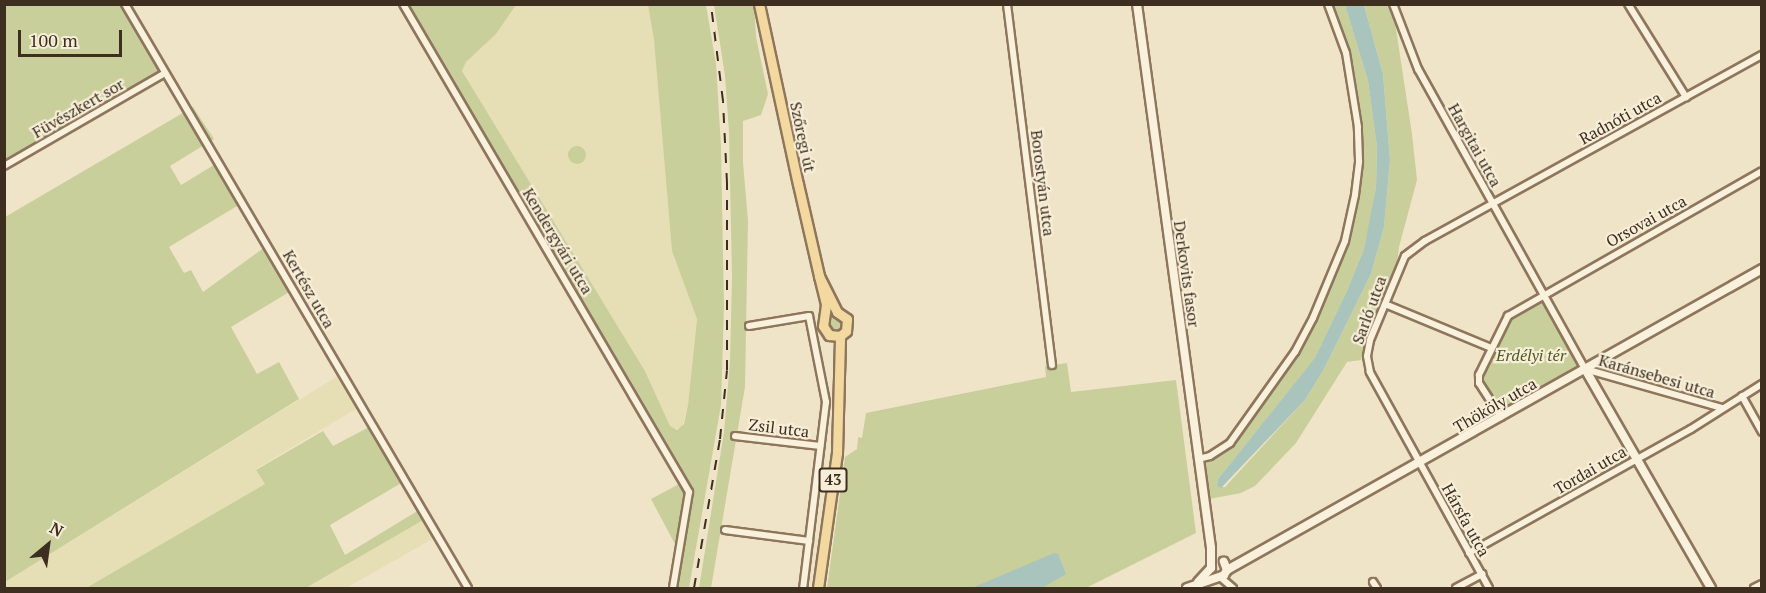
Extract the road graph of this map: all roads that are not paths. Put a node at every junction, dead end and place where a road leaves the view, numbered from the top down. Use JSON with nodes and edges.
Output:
{"nodes":[{"id":1,"x":125,"y":4,"type":"edge"},
{"id":2,"x":403,"y":4,"type":"edge"},
{"id":3,"x":759,"y":4,"type":"edge"},
{"id":4,"x":1006,"y":4,"type":"edge"},
{"id":5,"x":1137,"y":4,"type":"edge"},
{"id":6,"x":1328,"y":4,"type":"edge"},
{"id":7,"x":1393,"y":4,"type":"edge"},
{"id":8,"x":1628,"y":4,"type":"edge"},
{"id":9,"x":1761,"y":55,"type":"edge"},
{"id":10,"x":165,"y":73,"type":"junction"},
{"id":11,"x":1686,"y":97,"type":"junction"},
{"id":12,"x":4,"y":166,"type":"edge"},
{"id":13,"x":1761,"y":171,"type":"edge"},
{"id":14,"x":1492,"y":205,"type":"junction"},
{"id":15,"x":1761,"y":269,"type":"edge"},
{"id":16,"x":819,"y":276,"type":"junction"},
{"id":17,"x":1544,"y":294,"type":"junction"},
{"id":18,"x":1385,"y":304,"type":"junction"},
{"id":19,"x":837,"y":312,"type":"junction"},
{"id":20,"x":826,"y":316,"type":"junction"},
{"id":21,"x":749,"y":326,"type":"dead end"},
{"id":22,"x":836,"y":337,"type":"junction"},
{"id":23,"x":1491,"y":348,"type":"junction"},
{"id":24,"x":1052,"y":365,"type":"dead end"},
{"id":25,"x":1585,"y":369,"type":"junction"},
{"id":26,"x":1761,"y":384,"type":"edge"},
{"id":27,"x":1742,"y":396,"type":"junction"},
{"id":28,"x":1722,"y":408,"type":"junction"},
{"id":29,"x":1501,"y":417,"type":"junction"},
{"id":30,"x":1761,"y":432,"type":"edge"},
{"id":31,"x":735,"y":436,"type":"dead end"},
{"id":32,"x":820,"y":446,"type":"junction"},
{"id":33,"x":1198,"y":459,"type":"junction"},
{"id":34,"x":1636,"y":459,"type":"junction"},
{"id":35,"x":1419,"y":464,"type":"junction"},
{"id":36,"x":725,"y":530,"type":"dead end"},
{"id":37,"x":808,"y":541,"type":"junction"},
{"id":38,"x":1211,"y":548,"type":"junction"},
{"id":39,"x":1469,"y":553,"type":"junction"},
{"id":40,"x":1211,"y":567,"type":"junction"},
{"id":41,"x":1222,"y":570,"type":"junction"},
{"id":42,"x":1482,"y":574,"type":"junction"},
{"id":43,"x":1198,"y":582,"type":"junction"},
{"id":44,"x":1761,"y":584,"type":"edge"},
{"id":45,"x":468,"y":588,"type":"edge"},
{"id":46,"x":673,"y":588,"type":"edge"},
{"id":47,"x":802,"y":588,"type":"edge"},
{"id":48,"x":818,"y":588,"type":"edge"},
{"id":49,"x":1187,"y":588,"type":"edge"},
{"id":50,"x":1456,"y":588,"type":"edge"},
{"id":51,"x":1489,"y":588,"type":"edge"},
{"id":52,"x":1711,"y":588,"type":"edge"},
{"id":53,"x":1754,"y":588,"type":"edge"}],
"edges":[{"from":1,"to":10,"type":"street","name":"Kertész utca"},
{"from":2,"to":46,"type":"street","name":"Kendergyári utca"},
{"from":3,"to":16,"type":"main road","name":"Szőregi út","number":"43"},
{"from":4,"to":24,"type":"street","name":"Borostyán utca"},
{"from":5,"to":33,"type":"street","name":"Derkovits fasor"},
{"from":6,"to":33,"type":"street"},
{"from":7,"to":14,"type":"street","name":"Hargitai utca"},
{"from":8,"to":11,"type":"street"},
{"from":9,"to":11,"type":"street","name":"Radnóti utca"},
{"from":10,"to":12,"type":"street","name":"Füvészkert sor"},
{"from":10,"to":45,"type":"street","name":"Kertész utca"},
{"from":11,"to":14,"type":"street","name":"Radnóti utca"},
{"from":13,"to":17,"type":"street","name":"Orsovai utca"},
{"from":14,"to":17,"type":"street","name":"Hargitai utca"},
{"from":14,"to":18,"type":"street","name":"Sarló utca"},
{"from":15,"to":25,"type":"street","name":"Thököly utca"},
{"from":16,"to":19,"type":"main road","name":"Szőregi út","number":"43"},
{"from":16,"to":20,"type":"main road","name":"Szőregi út","number":"43"},
{"from":17,"to":23,"type":"street"},
{"from":17,"to":25,"type":"street"},
{"from":18,"to":23,"type":"street"},
{"from":18,"to":35,"type":"street","name":"Sarló utca"},
{"from":19,"to":20,"type":"main road"},
{"from":19,"to":22,"type":"main road","name":"Szőregi út","number":"43"},
{"from":20,"to":22,"type":"main road","name":"Szőregi út","number":"43"},
{"from":21,"to":32,"type":"street"},
{"from":22,"to":48,"type":"main road","name":"Szőregi út","number":"43"},
{"from":23,"to":29,"type":"street"},
{"from":25,"to":28,"type":"street","name":"Karánsebesi utca"},
{"from":25,"to":29,"type":"street","name":"Thököly utca"},
{"from":25,"to":34,"type":"street"},
{"from":26,"to":27,"type":"street","name":"Tordai utca"},
{"from":27,"to":28,"type":"street","name":"Tordai utca"},
{"from":27,"to":30,"type":"street"},
{"from":28,"to":34,"type":"street","name":"Tordai utca"},
{"from":29,"to":35,"type":"street","name":"Thököly utca"},
{"from":31,"to":32,"type":"street","name":"Zsil utca"},
{"from":32,"to":37,"type":"street"},
{"from":33,"to":38,"type":"street","name":"Derkovits fasor"},
{"from":34,"to":39,"type":"street","name":"Tordai utca"},
{"from":34,"to":52,"type":"street"},
{"from":35,"to":39,"type":"street","name":"Hársfa utca"},
{"from":35,"to":41,"type":"street","name":"Thököly utca"},
{"from":36,"to":37,"type":"street"},
{"from":37,"to":47,"type":"street"},
{"from":38,"to":40,"type":"street","name":"Derkovits fasor"},
{"from":38,"to":41,"type":"street"},
{"from":39,"to":42,"type":"street","name":"Hársfa utca"},
{"from":40,"to":41,"type":"street"},
{"from":40,"to":41,"type":"street"},
{"from":40,"to":43,"type":"street"},
{"from":41,"to":43,"type":"street"},
{"from":42,"to":50,"type":"street"},
{"from":42,"to":51,"type":"street","name":"Hársfa utca"},
{"from":43,"to":49,"type":"street"},
{"from":44,"to":53,"type":"street"}]}
